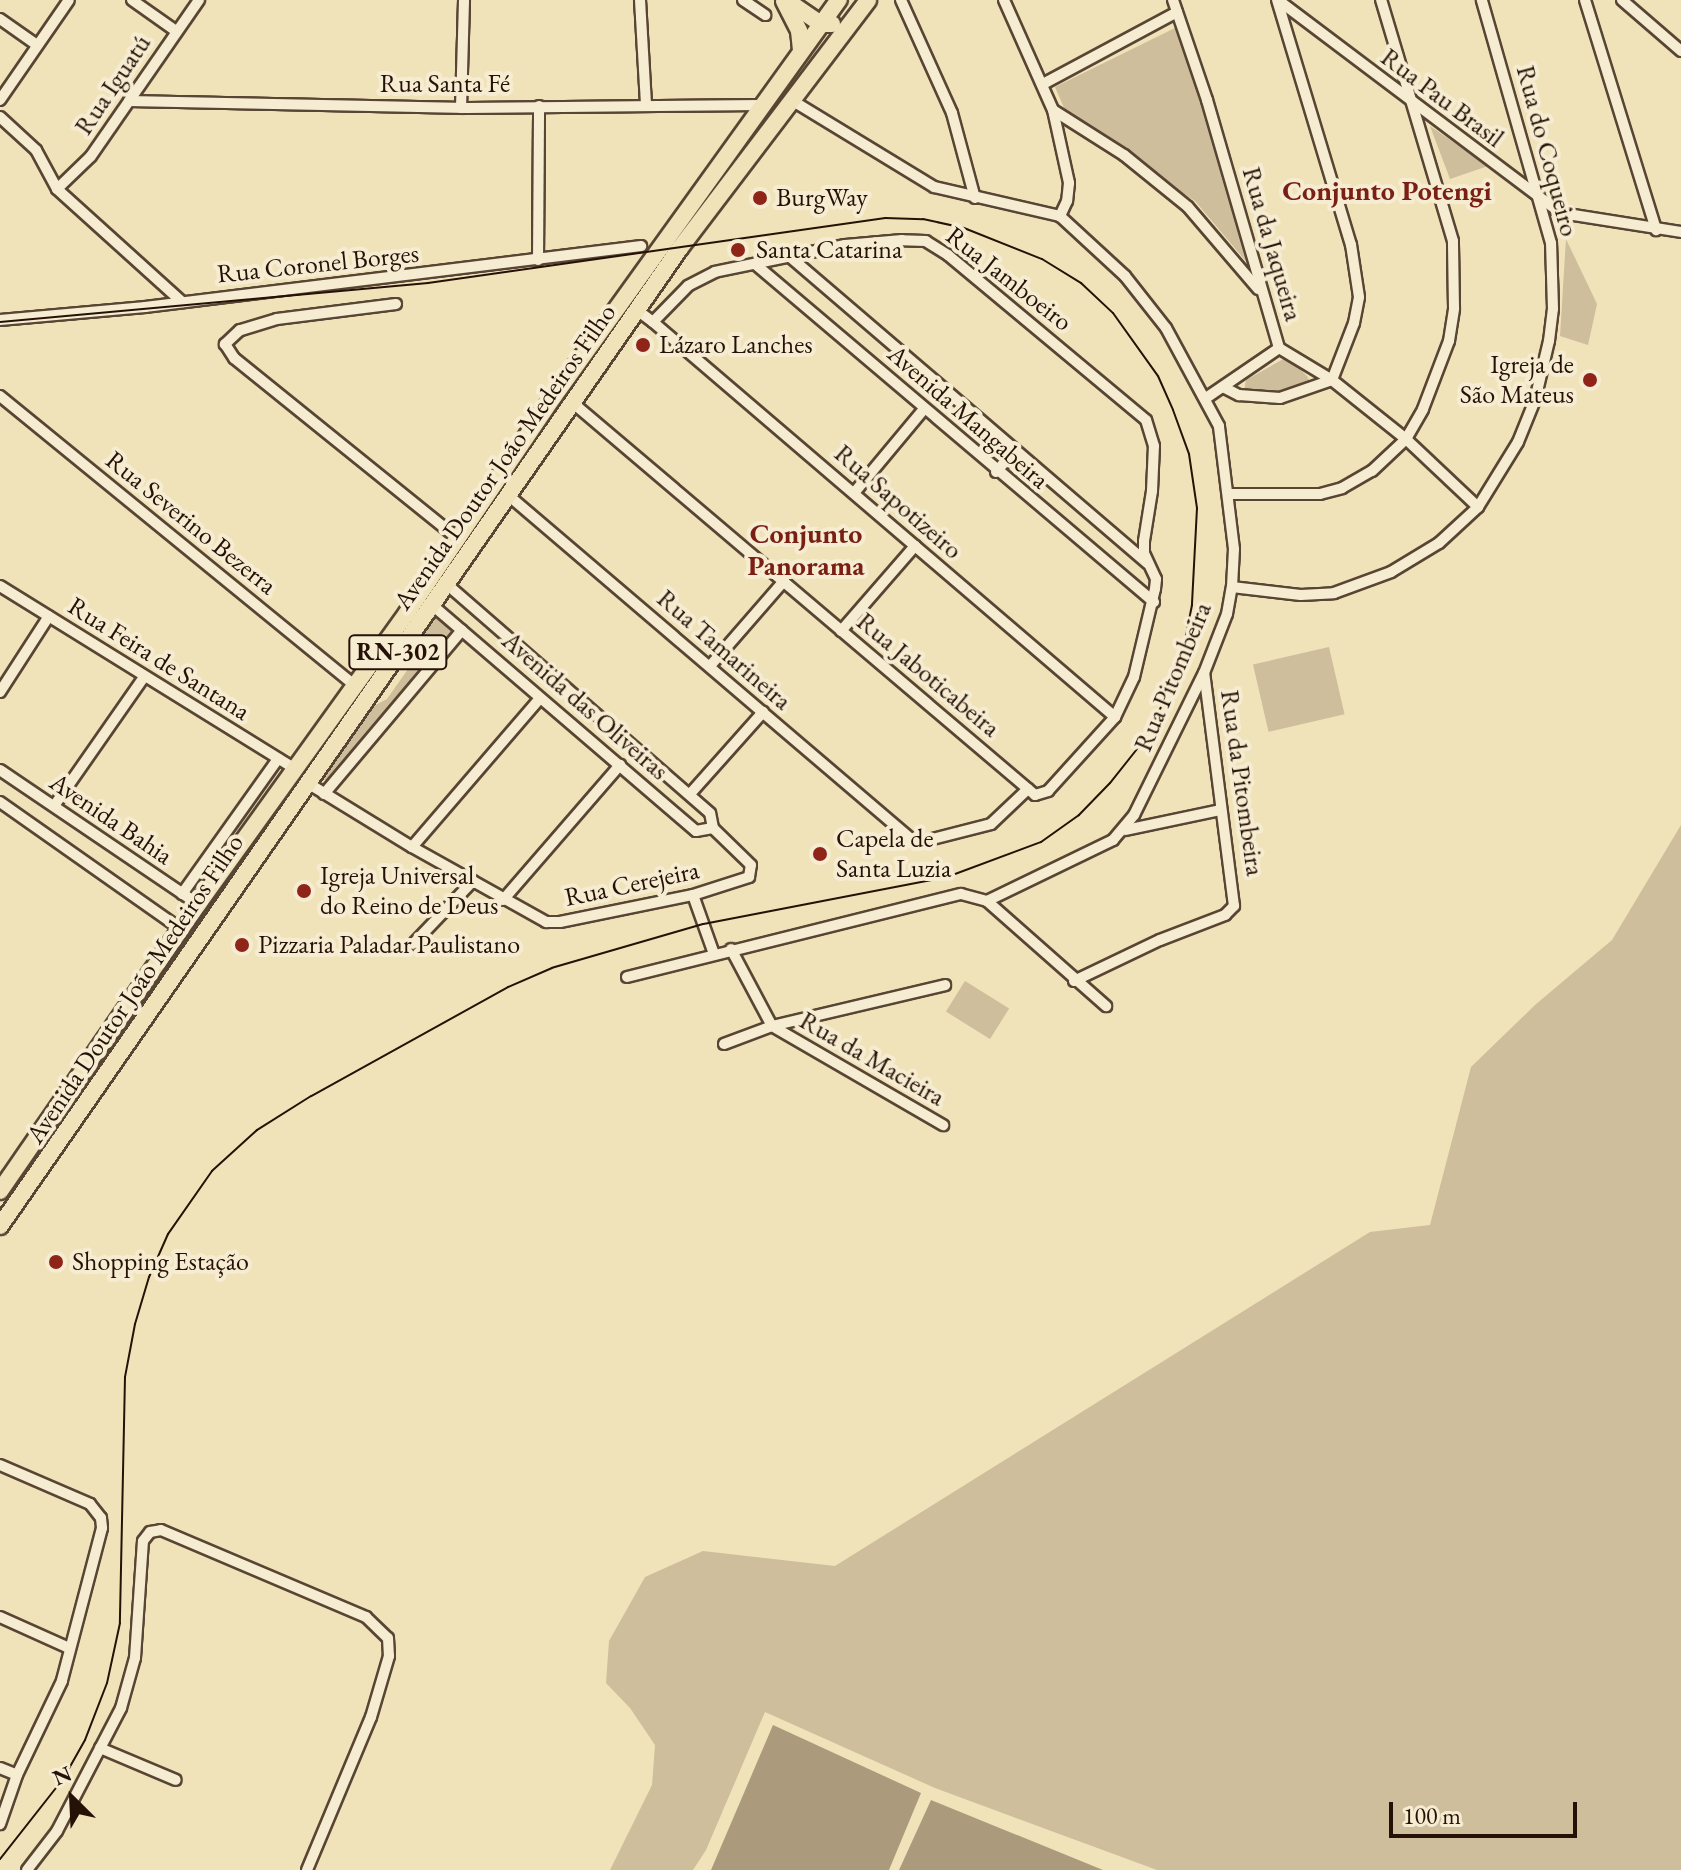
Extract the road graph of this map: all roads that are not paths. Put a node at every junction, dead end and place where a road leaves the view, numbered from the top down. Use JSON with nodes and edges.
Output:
{"nodes":[{"id":1,"x":69,"y":0,"type":"edge"},
{"id":2,"x":132,"y":0,"type":"edge"},
{"id":3,"x":199,"y":0,"type":"edge"},
{"id":4,"x":464,"y":0,"type":"edge"},
{"id":5,"x":640,"y":0,"type":"edge"},
{"id":6,"x":743,"y":0,"type":"edge"},
{"id":7,"x":785,"y":0,"type":"edge"},
{"id":8,"x":862,"y":0,"type":"edge"},
{"id":9,"x":868,"y":0,"type":"edge"},
{"id":10,"x":901,"y":0,"type":"edge"},
{"id":11,"x":1004,"y":0,"type":"edge"},
{"id":12,"x":1173,"y":0,"type":"edge"},
{"id":13,"x":1278,"y":0,"type":"edge"},
{"id":14,"x":1381,"y":0,"type":"edge"},
{"id":15,"x":1482,"y":0,"type":"edge"},
{"id":16,"x":1585,"y":0,"type":"edge"},
{"id":17,"x":1622,"y":0,"type":"edge"},
{"id":18,"x":837,"y":1,"type":"edge"},
{"id":19,"x":1177,"y":12,"type":"junction"},
{"id":20,"x":765,"y":15,"type":"dead end"},
{"id":21,"x":0,"y":19,"type":"edge"},
{"id":22,"x":850,"y":21,"type":"junction"},
{"id":23,"x":821,"y":24,"type":"junction"},
{"id":24,"x":176,"y":31,"type":"junction"},
{"id":25,"x":37,"y":45,"type":"junction"},
{"id":26,"x":801,"y":51,"type":"junction"},
{"id":27,"x":1681,"y":51,"type":"edge"},
{"id":28,"x":1043,"y":84,"type":"junction"},
{"id":29,"x":0,"y":100,"type":"edge"},
{"id":30,"x":129,"y":101,"type":"junction"},
{"id":31,"x":793,"y":101,"type":"junction"},
{"id":32,"x":1412,"y":103,"type":"junction"},
{"id":33,"x":646,"y":105,"type":"junction"},
{"id":34,"x":761,"y":105,"type":"junction"},
{"id":35,"x":539,"y":106,"type":"junction"},
{"id":36,"x":461,"y":108,"type":"junction"},
{"id":37,"x":1053,"y":110,"type":"junction"},
{"id":38,"x":0,"y":117,"type":"edge"},
{"id":39,"x":57,"y":189,"type":"junction"},
{"id":40,"x":975,"y":198,"type":"junction"},
{"id":41,"x":1541,"y":201,"type":"junction"},
{"id":42,"x":1060,"y":216,"type":"junction"},
{"id":43,"x":1656,"y":230,"type":"junction"},
{"id":44,"x":1681,"y":232,"type":"edge"},
{"id":45,"x":641,"y":246,"type":"dead end"},
{"id":46,"x":789,"y":256,"type":"junction"},
{"id":47,"x":538,"y":260,"type":"junction"},
{"id":48,"x":755,"y":264,"type":"junction"},
{"id":49,"x":1262,"y":293,"type":"junction"},
{"id":50,"x":182,"y":302,"type":"junction"},
{"id":51,"x":396,"y":304,"type":"dead end"},
{"id":52,"x":637,"y":310,"type":"junction"},
{"id":53,"x":0,"y":320,"type":"edge"},
{"id":54,"x":653,"y":322,"type":"junction"},
{"id":55,"x":1279,"y":348,"type":"junction"},
{"id":56,"x":1332,"y":380,"type":"junction"},
{"id":57,"x":1223,"y":387,"type":"junction"},
{"id":58,"x":0,"y":396,"type":"edge"},
{"id":59,"x":1206,"y":398,"type":"junction"},
{"id":60,"x":573,"y":403,"type":"junction"},
{"id":61,"x":924,"y":409,"type":"junction"},
{"id":62,"x":1406,"y":439,"type":"junction"},
{"id":63,"x":1015,"y":450,"type":"junction"},
{"id":64,"x":996,"y":472,"type":"junction"},
{"id":65,"x":854,"y":493,"type":"junction"},
{"id":66,"x":1229,"y":494,"type":"junction"},
{"id":67,"x":508,"y":495,"type":"junction"},
{"id":68,"x":1478,"y":507,"type":"junction"},
{"id":69,"x":457,"y":538,"type":"junction"},
{"id":70,"x":915,"y":546,"type":"junction"},
{"id":71,"x":1148,"y":564,"type":"junction"},
{"id":72,"x":784,"y":581,"type":"junction"},
{"id":73,"x":445,"y":583,"type":"junction"},
{"id":74,"x":0,"y":586,"type":"edge"},
{"id":75,"x":1232,"y":587,"type":"junction"},
{"id":76,"x":1154,"y":602,"type":"junction"},
{"id":77,"x":431,"y":604,"type":"junction"},
{"id":78,"x":49,"y":616,"type":"junction"},
{"id":79,"x":462,"y":630,"type":"junction"},
{"id":80,"x":841,"y":631,"type":"junction"},
{"id":81,"x":710,"y":666,"type":"junction"},
{"id":82,"x":1204,"y":673,"type":"junction"},
{"id":83,"x":144,"y":677,"type":"junction"},
{"id":84,"x":354,"y":685,"type":"junction"},
{"id":85,"x":0,"y":692,"type":"edge"},
{"id":86,"x":540,"y":698,"type":"junction"},
{"id":87,"x":763,"y":712,"type":"junction"},
{"id":88,"x":1115,"y":717,"type":"junction"},
{"id":89,"x":278,"y":759,"type":"junction"},
{"id":90,"x":620,"y":765,"type":"junction"},
{"id":91,"x":0,"y":770,"type":"edge"},
{"id":92,"x":300,"y":775,"type":"junction"},
{"id":93,"x":1032,"y":792,"type":"junction"},
{"id":94,"x":324,"y":794,"type":"junction"},
{"id":95,"x":690,"y":794,"type":"junction"},
{"id":96,"x":0,"y":802,"type":"edge"},
{"id":97,"x":54,"y":806,"type":"junction"},
{"id":98,"x":1221,"y":810,"type":"junction"},
{"id":99,"x":713,"y":828,"type":"junction"},
{"id":100,"x":1125,"y":830,"type":"junction"},
{"id":101,"x":412,"y":847,"type":"junction"},
{"id":102,"x":750,"y":862,"type":"joint"},
{"id":103,"x":473,"y":881,"type":"junction"},
{"id":104,"x":182,"y":894,"type":"junction"},
{"id":105,"x":693,"y":895,"type":"junction"},
{"id":106,"x":503,"y":900,"type":"junction"},
{"id":107,"x":987,"y":901,"type":"junction"},
{"id":108,"x":198,"y":904,"type":"junction"},
{"id":109,"x":181,"y":929,"type":"junction"},
{"id":110,"x":413,"y":944,"type":"dead end"},
{"id":111,"x":731,"y":949,"type":"junction"},
{"id":112,"x":714,"y":954,"type":"junction"},
{"id":113,"x":150,"y":975,"type":"junction"},
{"id":114,"x":627,"y":977,"type":"dead end"},
{"id":115,"x":1074,"y":981,"type":"junction"},
{"id":116,"x":945,"y":985,"type":"dead end"},
{"id":117,"x":158,"y":1001,"type":"junction"},
{"id":118,"x":1106,"y":1006,"type":"dead end"},
{"id":119,"x":772,"y":1026,"type":"junction"},
{"id":120,"x":724,"y":1044,"type":"dead end"},
{"id":121,"x":123,"y":1052,"type":"junction"},
{"id":122,"x":943,"y":1125,"type":"dead end"},
{"id":123,"x":0,"y":1191,"type":"edge"},
{"id":124,"x":0,"y":1226,"type":"edge"},
{"id":125,"x":0,"y":1465,"type":"edge"},
{"id":126,"x":0,"y":1617,"type":"edge"},
{"id":127,"x":69,"y":1648,"type":"junction"},
{"id":128,"x":100,"y":1748,"type":"junction"},
{"id":129,"x":0,"y":1768,"type":"edge"},
{"id":130,"x":17,"y":1775,"type":"junction"},
{"id":131,"x":176,"y":1780,"type":"dead end"},
{"id":132,"x":0,"y":1824,"type":"edge"},
{"id":133,"x":27,"y":1870,"type":"edge"},
{"id":134,"x":307,"y":1870,"type":"edge"}],
"edges":[{"from":1,"to":25,"type":"street"},
{"from":2,"to":24,"type":"street"},
{"from":3,"to":24,"type":"street","name":"Rua Iguatú"},
{"from":4,"to":36,"type":"street"},
{"from":5,"to":33,"type":"street"},
{"from":6,"to":20,"type":"street"},
{"from":7,"to":23,"type":"main road"},
{"from":7,"to":26,"type":"main road"},
{"from":8,"to":22,"type":"main road"},
{"from":9,"to":22,"type":"main road","name":"Avenida Doutor João Medeiros Filho","number":"RN-302"},
{"from":10,"to":40,"type":"street"},
{"from":11,"to":28,"type":"street"},
{"from":12,"to":19,"type":"street","name":"Rua da Jaqueira"},
{"from":13,"to":32,"type":"street","name":"Rua Pau Brasil"},
{"from":13,"to":56,"type":"street"},
{"from":14,"to":32,"type":"street"},
{"from":15,"to":41,"type":"street","name":"Rua do Coqueiro"},
{"from":16,"to":43,"type":"street"},
{"from":17,"to":27,"type":"street"},
{"from":18,"to":22,"type":"main road"},
{"from":18,"to":23,"type":"main road","name":"Avenida Doutor João Medeiros Filho","number":"RN-302"},
{"from":19,"to":28,"type":"street"},
{"from":19,"to":49,"type":"street","name":"Rua da Jaqueira"},
{"from":21,"to":25,"type":"street"},
{"from":22,"to":23,"type":"main road"},
{"from":22,"to":31,"type":"main road","name":"Avenida Doutor João Medeiros Filho","number":"RN-302"},
{"from":23,"to":26,"type":"main road","name":"Avenida Doutor João Medeiros Filho","number":"RN-302"},
{"from":24,"to":30,"type":"street","name":"Rua Iguatú"},
{"from":25,"to":29,"type":"street"},
{"from":26,"to":34,"type":"main road","name":"Avenida Doutor João Medeiros Filho","number":"RN-302"},
{"from":28,"to":37,"type":"street"},
{"from":30,"to":36,"type":"street","name":"Rua Santa Fé"},
{"from":30,"to":39,"type":"street","name":"Rua Iguatú"},
{"from":31,"to":40,"type":"street"},
{"from":31,"to":52,"type":"main road","name":"Avenida Doutor João Medeiros Filho","number":"RN-302"},
{"from":32,"to":41,"type":"street","name":"Rua Pau Brasil"},
{"from":32,"to":62,"type":"street"},
{"from":33,"to":34,"type":"street","name":"Rua Santa Fé"},
{"from":33,"to":35,"type":"street","name":"Rua Santa Fé"},
{"from":34,"to":69,"type":"main road","name":"Avenida Doutor João Medeiros Filho","number":"RN-302"},
{"from":35,"to":36,"type":"street","name":"Rua Santa Fé"},
{"from":35,"to":47,"type":"street"},
{"from":37,"to":42,"type":"street"},
{"from":37,"to":49,"type":"street"},
{"from":38,"to":39,"type":"street"},
{"from":39,"to":50,"type":"street"},
{"from":40,"to":42,"type":"street"},
{"from":41,"to":43,"type":"street","name":"Rua Pau Brasil"},
{"from":41,"to":68,"type":"street","name":"Rua do Coqueiro"},
{"from":42,"to":59,"type":"street","name":"Rua Pitombeira"},
{"from":43,"to":44,"type":"street","name":"Rua Pau Brasil"},
{"from":45,"to":47,"type":"street","name":"Rua Coronel Borges"},
{"from":46,"to":48,"type":"street","name":"Rua Jamboeiro"},
{"from":46,"to":63,"type":"street","name":"Avenida Mangabeira"},
{"from":46,"to":71,"type":"street","name":"Rua Jamboeiro"},
{"from":47,"to":50,"type":"street","name":"Rua Coronel Borges"},
{"from":48,"to":54,"type":"street","name":"Rua Jamboeiro"},
{"from":48,"to":61,"type":"street","name":"Avenida Mangabeira"},
{"from":49,"to":55,"type":"street","name":"Rua da Jaqueira"},
{"from":50,"to":53,"type":"street","name":"Rua Coronel Borges"},
{"from":51,"to":69,"type":"street"},
{"from":52,"to":54,"type":"street"},
{"from":52,"to":60,"type":"main road","name":"Avenida Doutor João Medeiros Filho","number":"RN-302"},
{"from":54,"to":65,"type":"street","name":"Rua Sapotizeiro"},
{"from":55,"to":56,"type":"street","name":"Rua da Jaqueira"},
{"from":55,"to":57,"type":"street"},
{"from":56,"to":57,"type":"street"},
{"from":56,"to":62,"type":"street","name":"Rua da Jaqueira"},
{"from":57,"to":59,"type":"street"},
{"from":58,"to":84,"type":"street","name":"Rua Severino Bezerra"},
{"from":59,"to":66,"type":"street","name":"Rua Pitombeira"},
{"from":60,"to":67,"type":"main road","name":"Avenida Doutor João Medeiros Filho","number":"RN-302"},
{"from":60,"to":72,"type":"street","name":"Rua Jaboticabeira"},
{"from":61,"to":64,"type":"street","name":"Avenida Mangabeira"},
{"from":61,"to":65,"type":"street"},
{"from":62,"to":66,"type":"street"},
{"from":62,"to":68,"type":"street","name":"Rua da Jaqueira"},
{"from":63,"to":64,"type":"street"},
{"from":63,"to":71,"type":"street","name":"Avenida Mangabeira"},
{"from":64,"to":76,"type":"street","name":"Avenida Mangabeira"},
{"from":65,"to":70,"type":"street","name":"Rua Sapotizeiro"},
{"from":66,"to":75,"type":"street","name":"Rua Pitombeira"},
{"from":67,"to":73,"type":"main road","name":"Avenida Doutor João Medeiros Filho","number":"RN-302"},
{"from":67,"to":81,"type":"street","name":"Rua Tamarineira"},
{"from":68,"to":75,"type":"street","name":"Rua do Coqueiro"},
{"from":69,"to":84,"type":"main road","name":"Avenida Doutor João Medeiros Filho","number":"RN-302"},
{"from":70,"to":80,"type":"street"},
{"from":70,"to":88,"type":"street","name":"Rua Sapotizeiro"},
{"from":71,"to":76,"type":"street"},
{"from":72,"to":80,"type":"street","name":"Rua Jaboticabeira"},
{"from":72,"to":81,"type":"street"},
{"from":73,"to":77,"type":"main road","name":"Avenida Doutor João Medeiros Filho","number":"RN-302"},
{"from":73,"to":95,"type":"street","name":"Avenida das Oliveiras"},
{"from":74,"to":78,"type":"street","name":"Rua Feira de Santana"},
{"from":75,"to":82,"type":"street","name":"Rua Pitombeira"},
{"from":76,"to":88,"type":"street"},
{"from":77,"to":79,"type":"street","name":"Avenida das Oliveiras"},
{"from":77,"to":92,"type":"main road","name":"Avenida Doutor João Medeiros Filho","number":"RN-302"},
{"from":78,"to":83,"type":"street","name":"Rua Feira de Santana"},
{"from":78,"to":85,"type":"street"},
{"from":79,"to":86,"type":"street","name":"Avenida das Oliveiras"},
{"from":79,"to":94,"type":"street"},
{"from":80,"to":93,"type":"street","name":"Rua Jaboticabeira"},
{"from":81,"to":87,"type":"street","name":"Rua Tamarineira"},
{"from":82,"to":98,"type":"street","name":"Rua da Pitombeira"},
{"from":82,"to":100,"type":"street","name":"Rua Pitombeira"},
{"from":83,"to":89,"type":"street","name":"Rua Feira de Santana"},
{"from":83,"to":97,"type":"street"},
{"from":84,"to":92,"type":"main road","name":"Avenida Doutor João Medeiros Filho","number":"RN-302"},
{"from":86,"to":90,"type":"street","name":"Avenida das Oliveiras"},
{"from":86,"to":101,"type":"street"},
{"from":87,"to":93,"type":"street","name":"Rua Tamarineira"},
{"from":87,"to":95,"type":"street"},
{"from":88,"to":93,"type":"street"},
{"from":89,"to":92,"type":"street","name":"Rua Feira de Santana"},
{"from":89,"to":104,"type":"street"},
{"from":90,"to":99,"type":"street","name":"Avenida das Oliveiras"},
{"from":90,"to":106,"type":"street"},
{"from":91,"to":97,"type":"street","name":"Avenida Bahia"},
{"from":92,"to":94,"type":"street","name":"Rua Cerejeira"},
{"from":92,"to":108,"type":"main road","name":"Avenida Doutor João Medeiros Filho","number":"RN-302"},
{"from":92,"to":117,"type":"main road","name":"Avenida Doutor João Medeiros Filho","number":"RN-302"},
{"from":94,"to":101,"type":"street","name":"Rua Cerejeira"},
{"from":95,"to":99,"type":"street","name":"Avenida das Oliveiras"},
{"from":96,"to":109,"type":"street","name":"Avenida Bahia"},
{"from":97,"to":104,"type":"street","name":"Avenida Bahia"},
{"from":98,"to":100,"type":"street"},
{"from":98,"to":115,"type":"street","name":"Rua da Pitombeira"},
{"from":99,"to":102,"type":"street","name":"Avenida das Oliveiras"},
{"from":100,"to":107,"type":"street"},
{"from":101,"to":103,"type":"street","name":"Rua Cerejeira"},
{"from":102,"to":105,"type":"street","name":"Rua Cerejeira"},
{"from":103,"to":106,"type":"street","name":"Rua Cerejeira"},
{"from":103,"to":110,"type":"street"},
{"from":104,"to":108,"type":"street","name":"Avenida Bahia"},
{"from":105,"to":106,"type":"street","name":"Rua Cerejeira"},
{"from":105,"to":112,"type":"street"},
{"from":107,"to":111,"type":"street"},
{"from":107,"to":115,"type":"street"},
{"from":108,"to":109,"type":"main road","name":"Avenida Doutor João Medeiros Filho","number":"RN-302"},
{"from":108,"to":117,"type":"main road"},
{"from":109,"to":113,"type":"main road","name":"Avenida Doutor João Medeiros Filho","number":"RN-302"},
{"from":111,"to":112,"type":"street"},
{"from":111,"to":119,"type":"street","name":"Rua da Macieira"},
{"from":112,"to":114,"type":"street"},
{"from":113,"to":121,"type":"main road"},
{"from":113,"to":123,"type":"main road","name":"Avenida Doutor João Medeiros Filho","number":"RN-302"},
{"from":115,"to":118,"type":"street"},
{"from":116,"to":119,"type":"street"},
{"from":117,"to":121,"type":"main road","name":"Avenida Doutor João Medeiros Filho","number":"RN-302"},
{"from":119,"to":120,"type":"street"},
{"from":119,"to":122,"type":"street","name":"Rua da Macieira"},
{"from":121,"to":124,"type":"main road","name":"Avenida Doutor João Medeiros Filho","number":"RN-302"},
{"from":125,"to":127,"type":"street"},
{"from":126,"to":127,"type":"street"},
{"from":127,"to":130,"type":"street"},
{"from":128,"to":131,"type":"street"},
{"from":128,"to":133,"type":"street"},
{"from":128,"to":134,"type":"street"},
{"from":129,"to":130,"type":"street"},
{"from":130,"to":132,"type":"street"}]}
